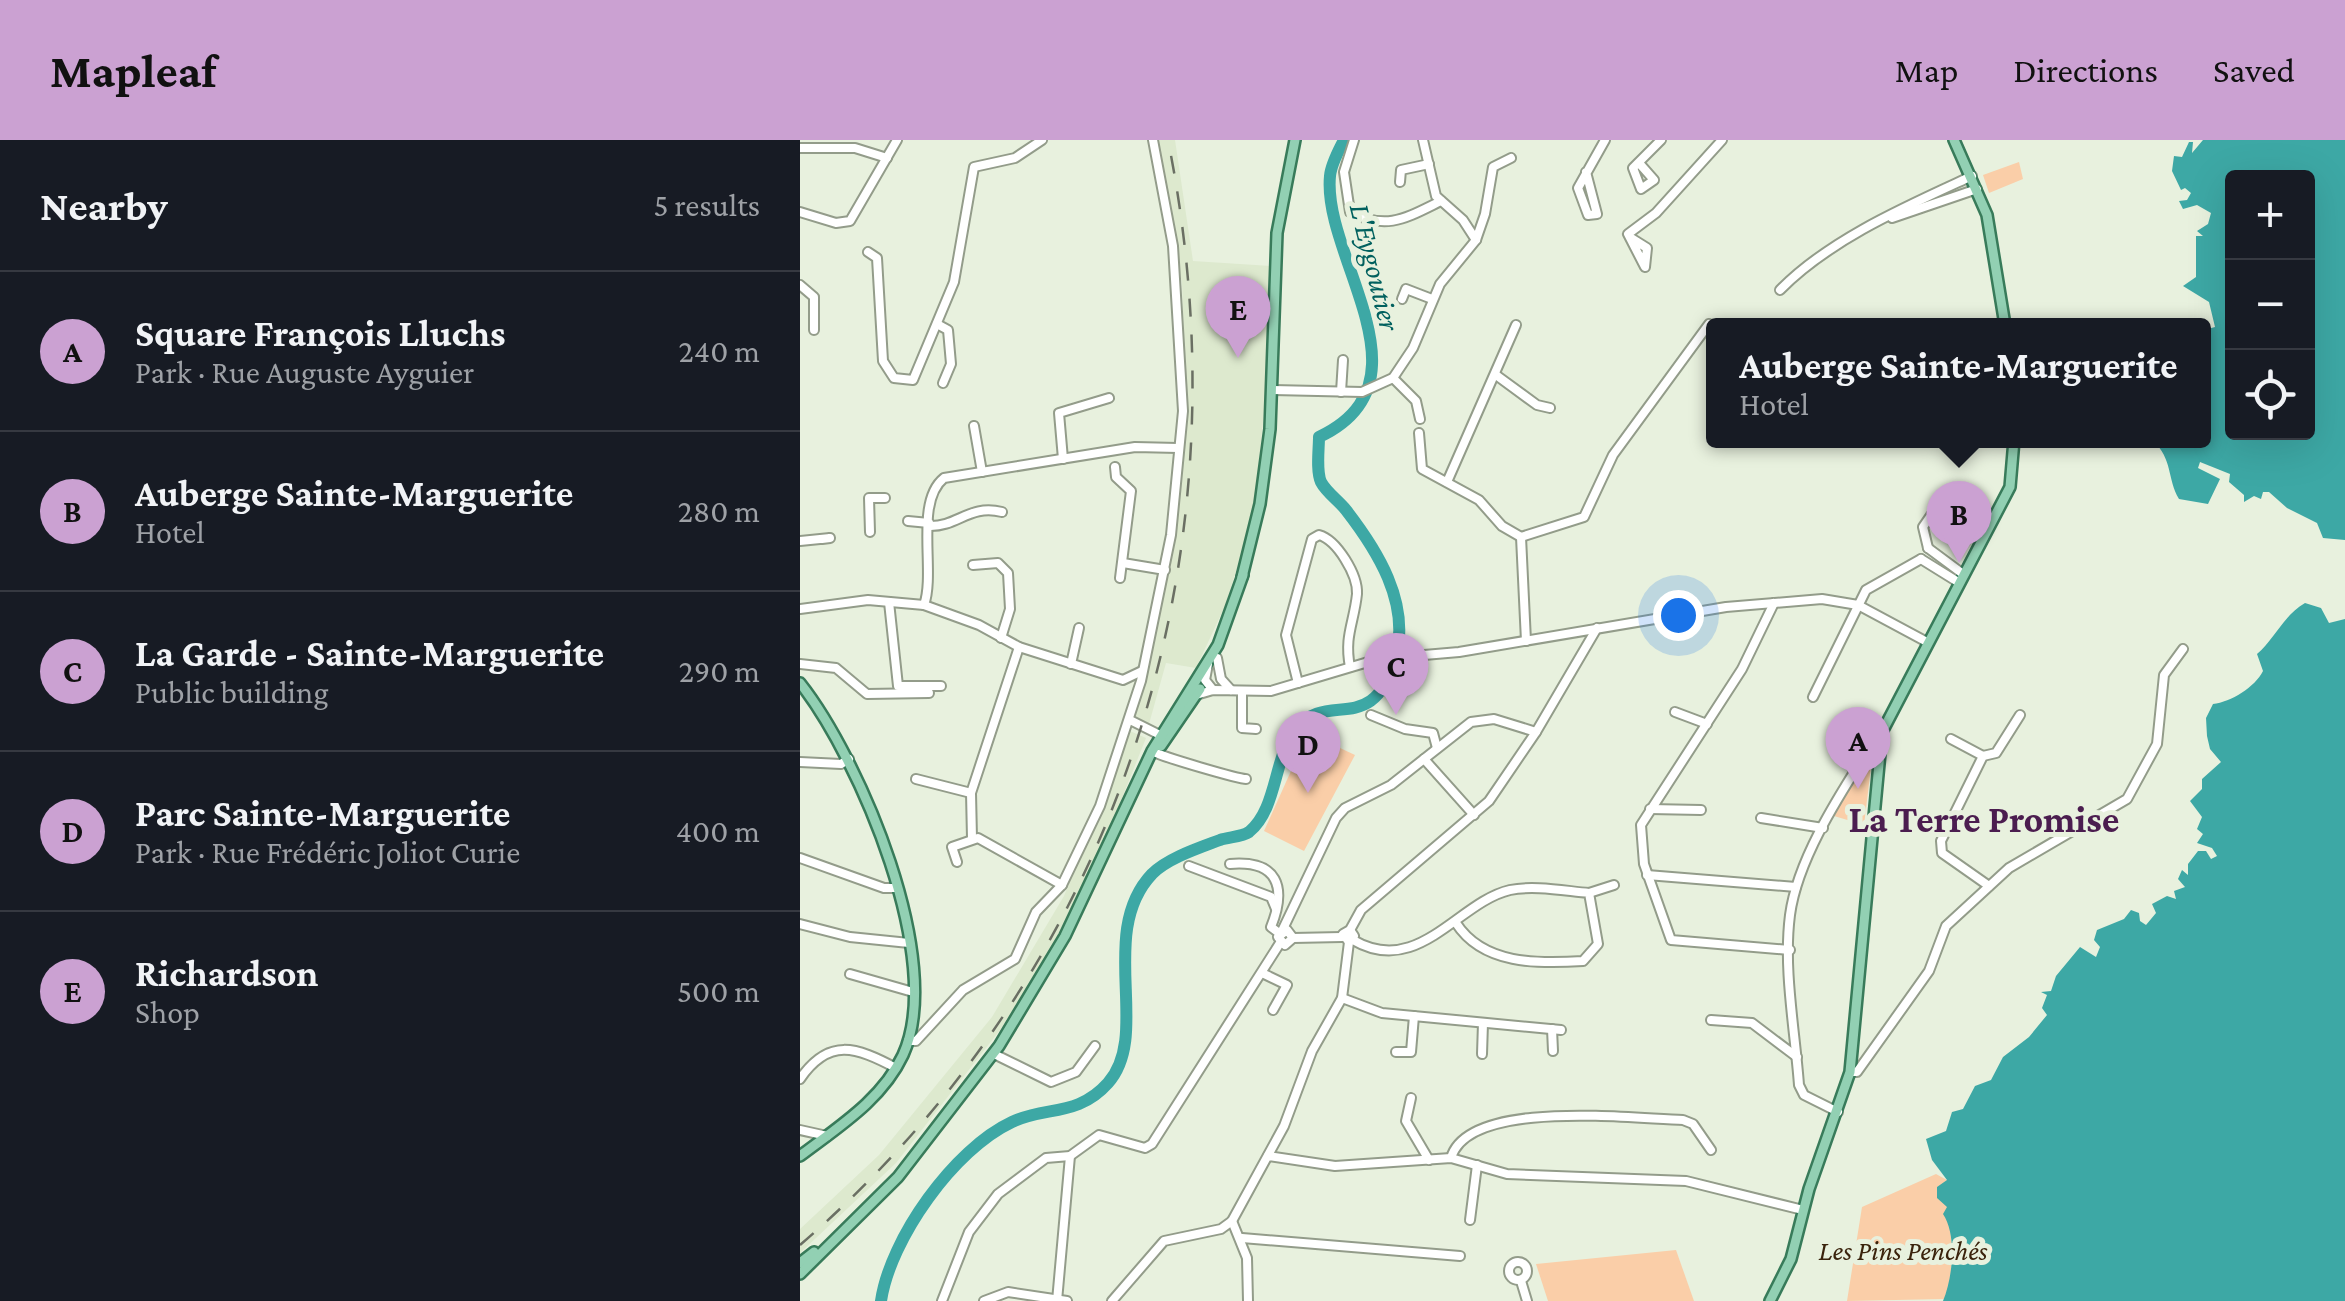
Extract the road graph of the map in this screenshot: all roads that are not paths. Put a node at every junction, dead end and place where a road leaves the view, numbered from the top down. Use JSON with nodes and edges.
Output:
{"nodes":[{"id":1,"x":897,"y":140,"type":"edge"},
{"id":2,"x":1042,"y":140,"type":"edge"},
{"id":3,"x":1153,"y":140,"type":"edge"},
{"id":4,"x":1295,"y":140,"type":"edge"},
{"id":5,"x":1354,"y":140,"type":"edge"},
{"id":6,"x":1424,"y":140,"type":"edge"},
{"id":7,"x":1605,"y":140,"type":"edge"},
{"id":8,"x":1661,"y":140,"type":"edge"},
{"id":9,"x":1722,"y":140,"type":"edge"},
{"id":10,"x":1954,"y":140,"type":"edge"},
{"id":11,"x":800,"y":148,"type":"edge"},
{"id":12,"x":888,"y":158,"type":"junction"},
{"id":13,"x":1511,"y":158,"type":"dead end"},
{"id":14,"x":1639,"y":162,"type":"dead end"},
{"id":15,"x":1429,"y":164,"type":"junction"},
{"id":16,"x":1586,"y":172,"type":"junction"},
{"id":17,"x":1972,"y":176,"type":"junction"},
{"id":18,"x":1400,"y":182,"type":"dead end"},
{"id":19,"x":1977,"y":189,"type":"junction"},
{"id":20,"x":1441,"y":201,"type":"junction"},
{"id":21,"x":800,"y":212,"type":"edge"},
{"id":22,"x":1892,"y":218,"type":"junction"},
{"id":23,"x":1629,"y":236,"type":"dead end"},
{"id":24,"x":1476,"y":240,"type":"junction"},
{"id":25,"x":868,"y":252,"type":"dead end"},
{"id":26,"x":800,"y":286,"type":"edge"},
{"id":27,"x":1780,"y":290,"type":"dead end"},
{"id":28,"x":1402,"y":299,"type":"dead end"},
{"id":29,"x":1432,"y":299,"type":"junction"},
{"id":30,"x":2004,"y":318,"type":"edge"},
{"id":31,"x":938,"y":324,"type":"junction"},
{"id":32,"x":1516,"y":324,"type":"dead end"},
{"id":33,"x":1706,"y":328,"type":"edge"},
{"id":34,"x":814,"y":330,"type":"dead end"},
{"id":35,"x":1344,"y":360,"type":"dead end"},
{"id":36,"x":1496,"y":374,"type":"junction"},
{"id":37,"x":1393,"y":378,"type":"junction"},
{"id":38,"x":943,"y":383,"type":"dead end"},
{"id":39,"x":1273,"y":390,"type":"junction"},
{"id":40,"x":1341,"y":392,"type":"junction"},
{"id":41,"x":1108,"y":398,"type":"dead end"},
{"id":42,"x":1550,"y":408,"type":"dead end"},
{"id":43,"x":1420,"y":418,"type":"dead end"},
{"id":44,"x":974,"y":426,"type":"dead end"},
{"id":45,"x":1419,"y":433,"type":"dead end"},
{"id":46,"x":1178,"y":448,"type":"junction"},
{"id":47,"x":2013,"y":448,"type":"edge"},
{"id":48,"x":1064,"y":459,"type":"junction"},
{"id":49,"x":1115,"y":467,"type":"dead end"},
{"id":50,"x":982,"y":472,"type":"junction"},
{"id":51,"x":1447,"y":482,"type":"junction"},
{"id":52,"x":884,"y":498,"type":"dead end"},
{"id":53,"x":1002,"y":512,"type":"dead end"},
{"id":54,"x":1934,"y":512,"type":"dead end"},
{"id":55,"x":908,"y":521,"type":"dead end"},
{"id":56,"x":929,"y":524,"type":"junction"},
{"id":57,"x":870,"y":532,"type":"dead end"},
{"id":58,"x":1521,"y":537,"type":"junction"},
{"id":59,"x":822,"y":539,"type":"dead end"},
{"id":60,"x":800,"y":541,"type":"edge"},
{"id":61,"x":1928,"y":548,"type":"junction"},
{"id":62,"x":1921,"y":559,"type":"junction"},
{"id":63,"x":1123,"y":563,"type":"junction"},
{"id":64,"x":974,"y":564,"type":"dead end"},
{"id":65,"x":1165,"y":570,"type":"junction"},
{"id":66,"x":1243,"y":575,"type":"junction"},
{"id":67,"x":1120,"y":578,"type":"dead end"},
{"id":68,"x":1961,"y":578,"type":"junction"},
{"id":69,"x":890,"y":602,"type":"junction"},
{"id":70,"x":1774,"y":603,"type":"junction"},
{"id":71,"x":924,"y":605,"type":"junction"},
{"id":72,"x":1858,"y":605,"type":"junction"},
{"id":73,"x":800,"y":609,"type":"edge"},
{"id":74,"x":1079,"y":628,"type":"dead end"},
{"id":75,"x":1597,"y":628,"type":"junction"},
{"id":76,"x":1002,"y":638,"type":"junction"},
{"id":77,"x":1526,"y":641,"type":"junction"},
{"id":78,"x":1927,"y":642,"type":"junction"},
{"id":79,"x":1019,"y":648,"type":"junction"},
{"id":80,"x":2183,"y":649,"type":"dead end"},
{"id":81,"x":800,"y":664,"type":"edge"},
{"id":82,"x":1071,"y":664,"type":"junction"},
{"id":83,"x":1350,"y":667,"type":"junction"},
{"id":84,"x":1144,"y":670,"type":"junction"},
{"id":85,"x":1209,"y":672,"type":"junction"},
{"id":86,"x":1123,"y":680,"type":"junction"},
{"id":87,"x":802,"y":684,"type":"edge"},
{"id":88,"x":1298,"y":684,"type":"junction"},
{"id":89,"x":941,"y":686,"type":"dead end"},
{"id":90,"x":1212,"y":690,"type":"junction"},
{"id":91,"x":1231,"y":690,"type":"junction"},
{"id":92,"x":1242,"y":691,"type":"junction"},
{"id":93,"x":928,"y":693,"type":"dead end"},
{"id":94,"x":1196,"y":695,"type":"junction"},
{"id":95,"x":1813,"y":696,"type":"dead end"},
{"id":96,"x":1136,"y":700,"type":"junction"},
{"id":97,"x":813,"y":702,"type":"junction"},
{"id":98,"x":800,"y":708,"type":"edge"},
{"id":99,"x":1674,"y":712,"type":"dead end"},
{"id":100,"x":1371,"y":715,"type":"dead end"},
{"id":101,"x":2020,"y":715,"type":"dead end"},
{"id":102,"x":1130,"y":720,"type":"junction"},
{"id":103,"x":1707,"y":724,"type":"junction"},
{"id":104,"x":1459,"y":728,"type":"junction"},
{"id":105,"x":1256,"y":729,"type":"dead end"},
{"id":106,"x":1536,"y":732,"type":"junction"},
{"id":107,"x":1433,"y":733,"type":"junction"},
{"id":108,"x":1164,"y":737,"type":"junction"},
{"id":109,"x":1951,"y":740,"type":"dead end"},
{"id":110,"x":1436,"y":748,"type":"junction"},
{"id":111,"x":1154,"y":752,"type":"junction"},
{"id":112,"x":1878,"y":753,"type":"junction"},
{"id":113,"x":1983,"y":756,"type":"junction"},
{"id":114,"x":849,"y":758,"type":"junction"},
{"id":115,"x":1424,"y":759,"type":"junction"},
{"id":116,"x":800,"y":762,"type":"edge"},
{"id":117,"x":1246,"y":779,"type":"dead end"},
{"id":118,"x":916,"y":780,"type":"dead end"},
{"id":119,"x":970,"y":793,"type":"junction"},
{"id":120,"x":1650,"y":809,"type":"junction"},
{"id":121,"x":1701,"y":810,"type":"dead end"},
{"id":122,"x":1474,"y":815,"type":"junction"},
{"id":123,"x":1761,"y":818,"type":"dead end"},
{"id":124,"x":1824,"y":828,"type":"junction"},
{"id":125,"x":972,"y":838,"type":"junction"},
{"id":126,"x":800,"y":858,"type":"edge"},
{"id":127,"x":957,"y":862,"type":"dead end"},
{"id":128,"x":1230,"y":864,"type":"dead end"},
{"id":129,"x":1189,"y":866,"type":"dead end"},
{"id":130,"x":1647,"y":874,"type":"junction"},
{"id":131,"x":1614,"y":884,"type":"dead end"},
{"id":132,"x":1062,"y":885,"type":"junction"},
{"id":133,"x":1796,"y":886,"type":"junction"},
{"id":134,"x":1989,"y":886,"type":"junction"},
{"id":135,"x":895,"y":888,"type":"junction"},
{"id":136,"x":1589,"y":892,"type":"junction"},
{"id":137,"x":1276,"y":914,"type":"junction"},
{"id":138,"x":1456,"y":923,"type":"junction"},
{"id":139,"x":800,"y":924,"type":"edge"},
{"id":140,"x":1280,"y":936,"type":"junction"},
{"id":141,"x":1349,"y":937,"type":"junction"},
{"id":142,"x":908,"y":943,"type":"junction"},
{"id":143,"x":1790,"y":950,"type":"junction"},
{"id":144,"x":1262,"y":973,"type":"junction"},
{"id":145,"x":850,"y":974,"type":"dead end"},
{"id":146,"x":912,"y":992,"type":"junction"},
{"id":147,"x":1342,"y":998,"type":"junction"},
{"id":148,"x":1273,"y":1010,"type":"dead end"},
{"id":149,"x":1414,"y":1016,"type":"junction"},
{"id":150,"x":1711,"y":1020,"type":"dead end"},
{"id":151,"x":1483,"y":1023,"type":"junction"},
{"id":152,"x":908,"y":1042,"type":"junction"},
{"id":153,"x":1095,"y":1046,"type":"dead end"},
{"id":154,"x":996,"y":1050,"type":"junction"},
{"id":155,"x":1553,"y":1051,"type":"dead end"},
{"id":156,"x":1396,"y":1052,"type":"dead end"},
{"id":157,"x":1482,"y":1054,"type":"dead end"},
{"id":158,"x":1797,"y":1057,"type":"junction"},
{"id":159,"x":896,"y":1068,"type":"junction"},
{"id":160,"x":1850,"y":1072,"type":"junction"},
{"id":161,"x":800,"y":1079,"type":"edge"},
{"id":162,"x":1410,"y":1098,"type":"dead end"},
{"id":163,"x":1838,"y":1112,"type":"junction"},
{"id":164,"x":800,"y":1130,"type":"edge"},
{"id":165,"x":826,"y":1136,"type":"junction"},
{"id":166,"x":1711,"y":1150,"type":"dead end"},
{"id":167,"x":800,"y":1156,"type":"edge"},
{"id":168,"x":1070,"y":1156,"type":"junction"},
{"id":169,"x":1268,"y":1156,"type":"junction"},
{"id":170,"x":1450,"y":1158,"type":"junction"},
{"id":171,"x":1429,"y":1160,"type":"junction"},
{"id":172,"x":1477,"y":1165,"type":"junction"},
{"id":173,"x":1803,"y":1210,"type":"junction"},
{"id":174,"x":1470,"y":1220,"type":"dead end"},
{"id":175,"x":1232,"y":1222,"type":"junction"},
{"id":176,"x":840,"y":1232,"type":"junction"},
{"id":177,"x":1242,"y":1238,"type":"junction"},
{"id":178,"x":1460,"y":1256,"type":"dead end"},
{"id":179,"x":800,"y":1263,"type":"edge"},
{"id":180,"x":800,"y":1274,"type":"edge"},
{"id":181,"x":1521,"y":1282,"type":"dead end"},
{"id":182,"x":1061,"y":1300,"type":"edge"},
{"id":183,"x":942,"y":1301,"type":"edge"},
{"id":184,"x":984,"y":1301,"type":"edge"},
{"id":185,"x":1112,"y":1301,"type":"edge"},
{"id":186,"x":1248,"y":1301,"type":"edge"},
{"id":187,"x":1527,"y":1301,"type":"edge"},
{"id":188,"x":1770,"y":1301,"type":"edge"}],
"edges":[{"from":1,"to":12,"type":"street"},
{"from":2,"to":31,"type":"street"},
{"from":3,"to":46,"type":"street"},
{"from":4,"to":39,"type":"main road"},
{"from":5,"to":20,"type":"street"},
{"from":6,"to":15,"type":"street"},
{"from":7,"to":16,"type":"street"},
{"from":8,"to":14,"type":"street"},
{"from":9,"to":23,"type":"street"},
{"from":10,"to":17,"type":"main road"},
{"from":11,"to":12,"type":"street"},
{"from":12,"to":21,"type":"street"},
{"from":13,"to":24,"type":"street"},
{"from":15,"to":18,"type":"street"},
{"from":15,"to":20,"type":"street"},
{"from":16,"to":16,"type":"street"},
{"from":17,"to":19,"type":"main road"},
{"from":17,"to":22,"type":"street"},
{"from":19,"to":22,"type":"street"},
{"from":19,"to":30,"type":"main road"},
{"from":20,"to":24,"type":"street"},
{"from":22,"to":27,"type":"street"},
{"from":24,"to":29,"type":"street"},
{"from":25,"to":31,"type":"street"},
{"from":26,"to":34,"type":"street"},
{"from":28,"to":29,"type":"street"},
{"from":29,"to":37,"type":"street"},
{"from":31,"to":38,"type":"street"},
{"from":32,"to":36,"type":"street"},
{"from":33,"to":58,"type":"street"},
{"from":35,"to":40,"type":"street"},
{"from":36,"to":42,"type":"street"},
{"from":36,"to":51,"type":"street"},
{"from":37,"to":40,"type":"street"},
{"from":37,"to":43,"type":"street"},
{"from":39,"to":40,"type":"street"},
{"from":39,"to":66,"type":"main road"},
{"from":41,"to":48,"type":"street"},
{"from":44,"to":50,"type":"street"},
{"from":45,"to":51,"type":"street"},
{"from":46,"to":48,"type":"street"},
{"from":46,"to":65,"type":"street"},
{"from":47,"to":68,"type":"main road"},
{"from":48,"to":50,"type":"street"},
{"from":49,"to":63,"type":"street"},
{"from":50,"to":56,"type":"street"},
{"from":51,"to":58,"type":"street"},
{"from":52,"to":57,"type":"street"},
{"from":53,"to":56,"type":"street"},
{"from":54,"to":61,"type":"street"},
{"from":55,"to":56,"type":"street"},
{"from":56,"to":71,"type":"street"},
{"from":58,"to":77,"type":"street"},
{"from":59,"to":60,"type":"street"},
{"from":61,"to":62,"type":"street"},
{"from":61,"to":68,"type":"street"},
{"from":62,"to":68,"type":"street"},
{"from":62,"to":72,"type":"street"},
{"from":63,"to":65,"type":"street"},
{"from":63,"to":67,"type":"street"},
{"from":64,"to":76,"type":"street"},
{"from":65,"to":84,"type":"street"},
{"from":66,"to":85,"type":"main road"},
{"from":66,"to":85,"type":"main road"},
{"from":68,"to":78,"type":"main road"},
{"from":69,"to":71,"type":"street"},
{"from":69,"to":73,"type":"street"},
{"from":69,"to":89,"type":"street"},
{"from":70,"to":72,"type":"street"},
{"from":70,"to":75,"type":"street"},
{"from":70,"to":103,"type":"street"},
{"from":71,"to":76,"type":"street"},
{"from":72,"to":78,"type":"street"},
{"from":72,"to":95,"type":"street"},
{"from":74,"to":82,"type":"street"},
{"from":75,"to":77,"type":"street"},
{"from":75,"to":106,"type":"street"},
{"from":76,"to":79,"type":"street"},
{"from":77,"to":83,"type":"street"},
{"from":78,"to":112,"type":"main road"},
{"from":79,"to":82,"type":"street"},
{"from":79,"to":119,"type":"street"},
{"from":80,"to":134,"type":"street"},
{"from":81,"to":93,"type":"street"},
{"from":82,"to":86,"type":"street"},
{"from":83,"to":88,"type":"street"},
{"from":83,"to":88,"type":"street"},
{"from":84,"to":86,"type":"street"},
{"from":84,"to":96,"type":"street"},
{"from":85,"to":90,"type":"street"},
{"from":85,"to":91,"type":"street"},
{"from":85,"to":94,"type":"main road"},
{"from":85,"to":108,"type":"main road"},
{"from":86,"to":96,"type":"street"},
{"from":87,"to":97,"type":"main road"},
{"from":88,"to":92,"type":"street"},
{"from":90,"to":91,"type":"street"},
{"from":90,"to":94,"type":"street"},
{"from":91,"to":92,"type":"street"},
{"from":92,"to":105,"type":"street"},
{"from":94,"to":108,"type":"main road"},
{"from":96,"to":102,"type":"street"},
{"from":97,"to":98,"type":"street"},
{"from":97,"to":114,"type":"main road"},
{"from":99,"to":103,"type":"street"},
{"from":100,"to":107,"type":"street"},
{"from":101,"to":113,"type":"street"},
{"from":102,"to":108,"type":"street"},
{"from":102,"to":132,"type":"street"},
{"from":103,"to":120,"type":"street"},
{"from":104,"to":106,"type":"street"},
{"from":104,"to":107,"type":"street"},
{"from":104,"to":110,"type":"street"},
{"from":106,"to":122,"type":"street"},
{"from":107,"to":110,"type":"street"},
{"from":108,"to":111,"type":"main road"},
{"from":109,"to":113,"type":"street"},
{"from":110,"to":115,"type":"street"},
{"from":111,"to":117,"type":"street"},
{"from":111,"to":154,"type":"main road"},
{"from":112,"to":124,"type":"street"},
{"from":112,"to":160,"type":"main road"},
{"from":113,"to":134,"type":"street"},
{"from":114,"to":116,"type":"street"},
{"from":114,"to":135,"type":"main road"},
{"from":115,"to":122,"type":"street"},
{"from":115,"to":140,"type":"street"},
{"from":118,"to":119,"type":"street"},
{"from":119,"to":125,"type":"street"},
{"from":120,"to":121,"type":"street"},
{"from":120,"to":130,"type":"street"},
{"from":122,"to":141,"type":"street"},
{"from":123,"to":124,"type":"street"},
{"from":124,"to":133,"type":"street"},
{"from":125,"to":127,"type":"street"},
{"from":125,"to":132,"type":"street"},
{"from":126,"to":135,"type":"street"},
{"from":128,"to":137,"type":"street"},
{"from":129,"to":137,"type":"street"},
{"from":130,"to":133,"type":"street"},
{"from":130,"to":143,"type":"street"},
{"from":131,"to":136,"type":"street"},
{"from":132,"to":152,"type":"street"},
{"from":133,"to":143,"type":"street"},
{"from":134,"to":160,"type":"street"},
{"from":135,"to":142,"type":"main road"},
{"from":136,"to":138,"type":"street"},
{"from":136,"to":138,"type":"street"},
{"from":137,"to":140,"type":"street"},
{"from":138,"to":141,"type":"street"},
{"from":139,"to":142,"type":"street"},
{"from":140,"to":141,"type":"street"},
{"from":140,"to":144,"type":"street"},
{"from":141,"to":147,"type":"street"},
{"from":142,"to":146,"type":"main road"},
{"from":143,"to":158,"type":"street"},
{"from":144,"to":148,"type":"street"},
{"from":144,"to":168,"type":"street"},
{"from":145,"to":146,"type":"street"},
{"from":146,"to":152,"type":"main road"},
{"from":147,"to":149,"type":"street"},
{"from":147,"to":169,"type":"street"},
{"from":149,"to":151,"type":"street"},
{"from":149,"to":156,"type":"street"},
{"from":150,"to":158,"type":"street"},
{"from":151,"to":155,"type":"street"},
{"from":151,"to":157,"type":"street"},
{"from":152,"to":159,"type":"main road"},
{"from":153,"to":154,"type":"street"},
{"from":154,"to":176,"type":"main road"},
{"from":158,"to":163,"type":"street"},
{"from":159,"to":161,"type":"street"},
{"from":159,"to":165,"type":"main road"},
{"from":160,"to":163,"type":"main road"},
{"from":162,"to":171,"type":"street"},
{"from":163,"to":173,"type":"main road"},
{"from":164,"to":165,"type":"street"},
{"from":165,"to":167,"type":"main road"},
{"from":166,"to":170,"type":"street"},
{"from":168,"to":182,"type":"street"},
{"from":168,"to":183,"type":"street"},
{"from":169,"to":171,"type":"street"},
{"from":169,"to":175,"type":"street"},
{"from":170,"to":171,"type":"street"},
{"from":170,"to":172,"type":"street"},
{"from":172,"to":173,"type":"street"},
{"from":172,"to":174,"type":"street"},
{"from":173,"to":188,"type":"main road"},
{"from":175,"to":177,"type":"street"},
{"from":175,"to":185,"type":"street"},
{"from":176,"to":179,"type":"main road"},
{"from":176,"to":180,"type":"main road"},
{"from":177,"to":178,"type":"street"},
{"from":177,"to":186,"type":"street"},
{"from":181,"to":187,"type":"street"},
{"from":182,"to":184,"type":"street"}]}
